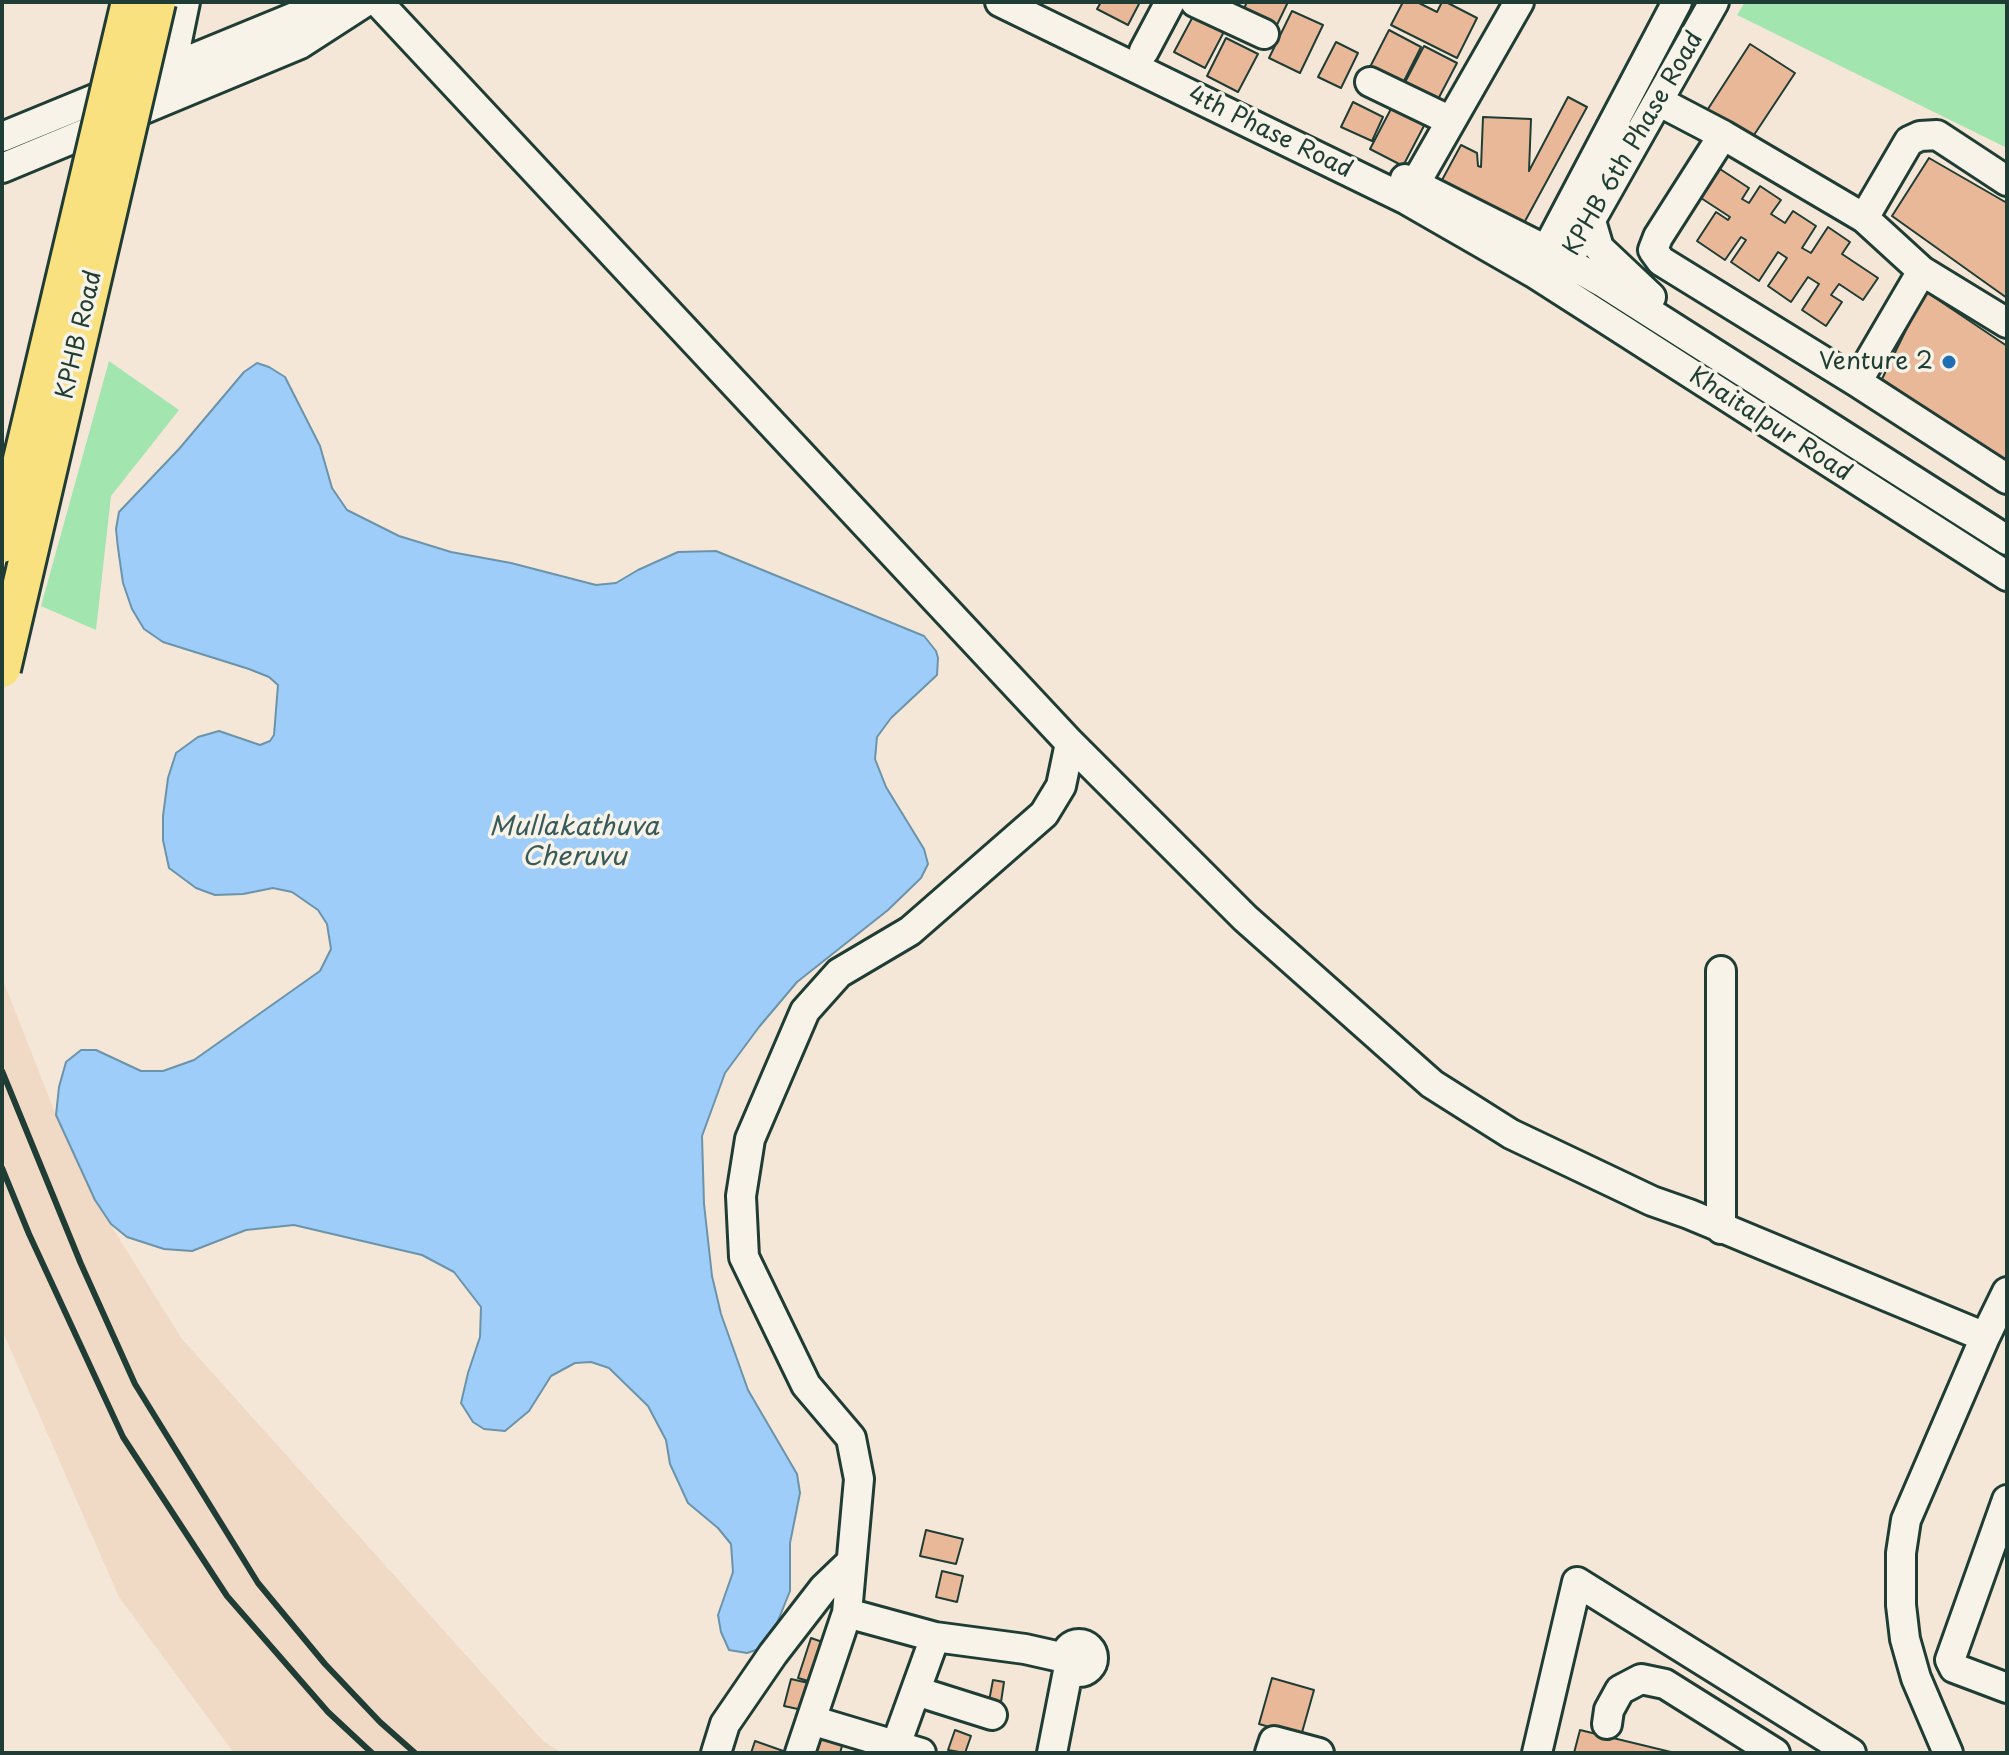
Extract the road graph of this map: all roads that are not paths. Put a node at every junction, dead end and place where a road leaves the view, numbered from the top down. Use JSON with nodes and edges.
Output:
{"nodes":[{"id":1,"x":130,"y":2,"type":"edge"},
{"id":2,"x":157,"y":2,"type":"edge"},
{"id":3,"x":185,"y":2,"type":"edge"},
{"id":4,"x":331,"y":2,"type":"edge"},
{"id":5,"x":365,"y":2,"type":"edge"},
{"id":6,"x":378,"y":2,"type":"edge"},
{"id":7,"x":1000,"y":2,"type":"edge"},
{"id":8,"x":1046,"y":2,"type":"edge"},
{"id":9,"x":1170,"y":2,"type":"edge"},
{"id":10,"x":1195,"y":2,"type":"edge"},
{"id":11,"x":1519,"y":2,"type":"edge"},
{"id":12,"x":1677,"y":2,"type":"edge"},
{"id":13,"x":1714,"y":2,"type":"edge"},
{"id":14,"x":1264,"y":34,"type":"dead end"},
{"id":15,"x":1144,"y":51,"type":"junction"},
{"id":16,"x":172,"y":67,"type":"junction"},
{"id":17,"x":1370,"y":82,"type":"dead end"},
{"id":18,"x":166,"y":100,"type":"junction"},
{"id":19,"x":1660,"y":102,"type":"junction"},
{"id":20,"x":1451,"y":121,"type":"junction"},
{"id":21,"x":1723,"y":135,"type":"junction"},
{"id":22,"x":2,"y":137,"type":"edge"},
{"id":23,"x":2,"y":168,"type":"edge"},
{"id":24,"x":2007,"y":181,"type":"edge"},
{"id":25,"x":1415,"y":184,"type":"junction"},
{"id":26,"x":1864,"y":218,"type":"junction"},
{"id":27,"x":1591,"y":221,"type":"junction"},
{"id":28,"x":1550,"y":268,"type":"junction"},
{"id":29,"x":1922,"y":271,"type":"junction"},
{"id":30,"x":2007,"y":323,"type":"edge"},
{"id":31,"x":1676,"y":329,"type":"junction"},
{"id":32,"x":1857,"y":382,"type":"junction"},
{"id":33,"x":2007,"y":479,"type":"edge"},
{"id":34,"x":2007,"y":540,"type":"edge"},
{"id":35,"x":2,"y":544,"type":"edge"},
{"id":36,"x":2007,"y":576,"type":"edge"},
{"id":37,"x":2,"y":669,"type":"edge"},
{"id":38,"x":1070,"y":743,"type":"junction"},
{"id":39,"x":1721,"y":971,"type":"dead end"},
{"id":40,"x":1721,"y":1229,"type":"junction"},
{"id":41,"x":2007,"y":1292,"type":"edge"},
{"id":42,"x":1985,"y":1337,"type":"junction"},
{"id":43,"x":2007,"y":1500,"type":"edge"},
{"id":44,"x":849,"y":1564,"type":"junction"},
{"id":45,"x":847,"y":1613,"type":"junction"},
{"id":46,"x":935,"y":1637,"type":"junction"},
{"id":47,"x":1073,"y":1665,"type":"junction"},
{"id":48,"x":2007,"y":1688,"type":"edge"},
{"id":49,"x":916,"y":1691,"type":"junction"},
{"id":50,"x":992,"y":1715,"type":"dead end"},
{"id":51,"x":811,"y":1720,"type":"junction"},
{"id":52,"x":1607,"y":1724,"type":"dead end"},
{"id":53,"x":903,"y":1751,"type":"edge"},
{"id":54,"x":716,"y":1753,"type":"edge"},
{"id":55,"x":800,"y":1753,"type":"edge"},
{"id":56,"x":1052,"y":1753,"type":"edge"},
{"id":57,"x":1071,"y":1753,"type":"edge"},
{"id":58,"x":1270,"y":1753,"type":"edge"},
{"id":59,"x":1319,"y":1753,"type":"edge"},
{"id":60,"x":1537,"y":1753,"type":"edge"},
{"id":61,"x":1775,"y":1753,"type":"edge"},
{"id":62,"x":1851,"y":1753,"type":"edge"},
{"id":63,"x":1948,"y":1753,"type":"edge"}],
"edges":[{"from":1,"to":35,"type":"main road","name":"KPHB Road","bridge":true},
{"from":2,"to":37,"type":"main road","name":"KPHB Road","bridge":true},
{"from":3,"to":16,"type":"street"},
{"from":4,"to":16,"type":"street"},
{"from":5,"to":18,"type":"street"},
{"from":6,"to":38,"type":"street"},
{"from":7,"to":28,"type":"street","name":"4th Phase Road"},
{"from":8,"to":15,"type":"street","name":"4th Phase Road"},
{"from":9,"to":15,"type":"street"},
{"from":10,"to":14,"type":"street"},
{"from":11,"to":20,"type":"street"},
{"from":12,"to":28,"type":"street","name":"KPHB 6th Phase Road"},
{"from":13,"to":19,"type":"street","name":"KPHB 6th Phase Road"},
{"from":15,"to":25,"type":"street","name":"4th Phase Road"},
{"from":16,"to":18,"type":"street"},
{"from":16,"to":22,"type":"street"},
{"from":17,"to":20,"type":"street"},
{"from":18,"to":23,"type":"street"},
{"from":19,"to":21,"type":"street"},
{"from":19,"to":27,"type":"street","name":"KPHB 6th Phase Road"},
{"from":20,"to":25,"type":"street"},
{"from":21,"to":26,"type":"street"},
{"from":21,"to":32,"type":"street"},
{"from":24,"to":26,"type":"street"},
{"from":25,"to":28,"type":"street","name":"4th Phase Road"},
{"from":26,"to":29,"type":"street"},
{"from":27,"to":28,"type":"street","name":"KPHB 6th Phase Road"},
{"from":27,"to":31,"type":"street"},
{"from":28,"to":31,"type":"street","name":"Khaitalpur Road"},
{"from":28,"to":36,"type":"street","name":"Khaitalpur Road"},
{"from":29,"to":30,"type":"street"},
{"from":29,"to":32,"type":"street"},
{"from":31,"to":34,"type":"street","name":"Khaitalpur Road"},
{"from":32,"to":33,"type":"street"},
{"from":38,"to":40,"type":"street"},
{"from":38,"to":44,"type":"street"},
{"from":39,"to":40,"type":"street"},
{"from":40,"to":42,"type":"street"},
{"from":41,"to":42,"type":"street"},
{"from":42,"to":63,"type":"street"},
{"from":43,"to":48,"type":"street"},
{"from":44,"to":45,"type":"street"},
{"from":44,"to":54,"type":"street"},
{"from":45,"to":46,"type":"street"},
{"from":45,"to":51,"type":"street"},
{"from":46,"to":47,"type":"street"},
{"from":46,"to":49,"type":"street"},
{"from":47,"to":56,"type":"street"},
{"from":47,"to":57,"type":"street"},
{"from":49,"to":50,"type":"street"},
{"from":49,"to":53,"type":"street"},
{"from":51,"to":53,"type":"street"},
{"from":51,"to":55,"type":"street"},
{"from":52,"to":61,"type":"street"},
{"from":58,"to":59,"type":"street"},
{"from":60,"to":62,"type":"street"}]}
